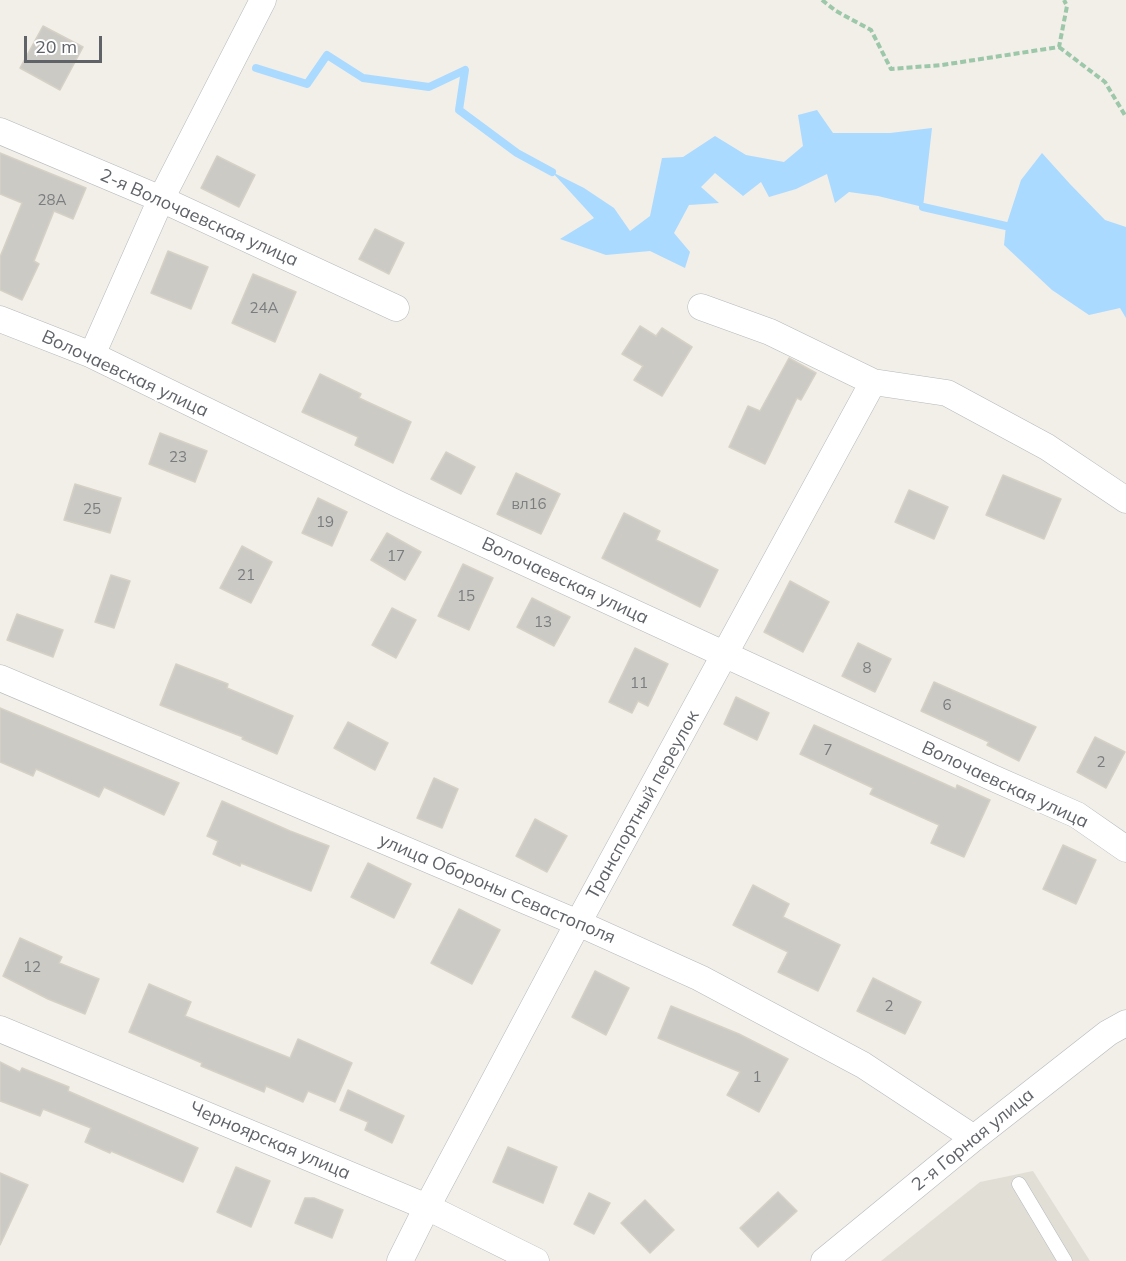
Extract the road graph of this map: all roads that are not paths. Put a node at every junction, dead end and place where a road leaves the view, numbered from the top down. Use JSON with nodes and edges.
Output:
{"nodes":[{"id":1,"x":263,"y":0,"type":"edge"},
{"id":2,"x":0,"y":131,"type":"edge"},
{"id":3,"x":161,"y":198,"type":"junction"},
{"id":4,"x":701,"y":307,"type":"dead end"},
{"id":5,"x":396,"y":308,"type":"dead end"},
{"id":6,"x":0,"y":319,"type":"edge"},
{"id":7,"x":92,"y":355,"type":"junction"},
{"id":8,"x":873,"y":382,"type":"junction"},
{"id":9,"x":1126,"y":500,"type":"edge"},
{"id":10,"x":724,"y":655,"type":"junction"},
{"id":11,"x":0,"y":678,"type":"edge"},
{"id":12,"x":1126,"y":849,"type":"edge"},
{"id":13,"x":578,"y":923,"type":"junction"},
{"id":14,"x":1126,"y":1023,"type":"edge"},
{"id":15,"x":0,"y":1029,"type":"edge"},
{"id":16,"x":974,"y":1138,"type":"junction"},
{"id":17,"x":1019,"y":1184,"type":"dead end"},
{"id":18,"x":427,"y":1207,"type":"junction"},
{"id":19,"x":400,"y":1261,"type":"edge"},
{"id":20,"x":536,"y":1261,"type":"edge"},
{"id":21,"x":824,"y":1261,"type":"edge"},
{"id":22,"x":1065,"y":1261,"type":"edge"}],
"edges":[{"from":1,"to":3,"type":"street"},
{"from":2,"to":3,"type":"street","name":"2-я Волочаевская улица"},
{"from":3,"to":5,"type":"street","name":"2-я Волочаевская улица"},
{"from":3,"to":7,"type":"street"},
{"from":4,"to":8,"type":"street"},
{"from":6,"to":7,"type":"street","name":"Волочаевская улица"},
{"from":7,"to":10,"type":"street","name":"Волочаевская улица"},
{"from":8,"to":9,"type":"street"},
{"from":8,"to":10,"type":"street","name":"Транспортный переулок"},
{"from":10,"to":12,"type":"street","name":"Волочаевская улица"},
{"from":10,"to":13,"type":"street","name":"Транспортный переулок"},
{"from":11,"to":13,"type":"street","name":"улица Обороны Севастополя"},
{"from":13,"to":16,"type":"street","name":"улица Обороны Севастополя"},
{"from":13,"to":18,"type":"street","name":"Транспортный переулок"},
{"from":14,"to":16,"type":"street","name":"2-я Горная улица"},
{"from":15,"to":18,"type":"street","name":"Черноярская улица"},
{"from":16,"to":21,"type":"street","name":"2-я Горная улица"},
{"from":17,"to":22,"type":"lane"},
{"from":18,"to":19,"type":"street","name":"Транспортный переулок"},
{"from":18,"to":20,"type":"street","name":"Черноярская улица"}]}
